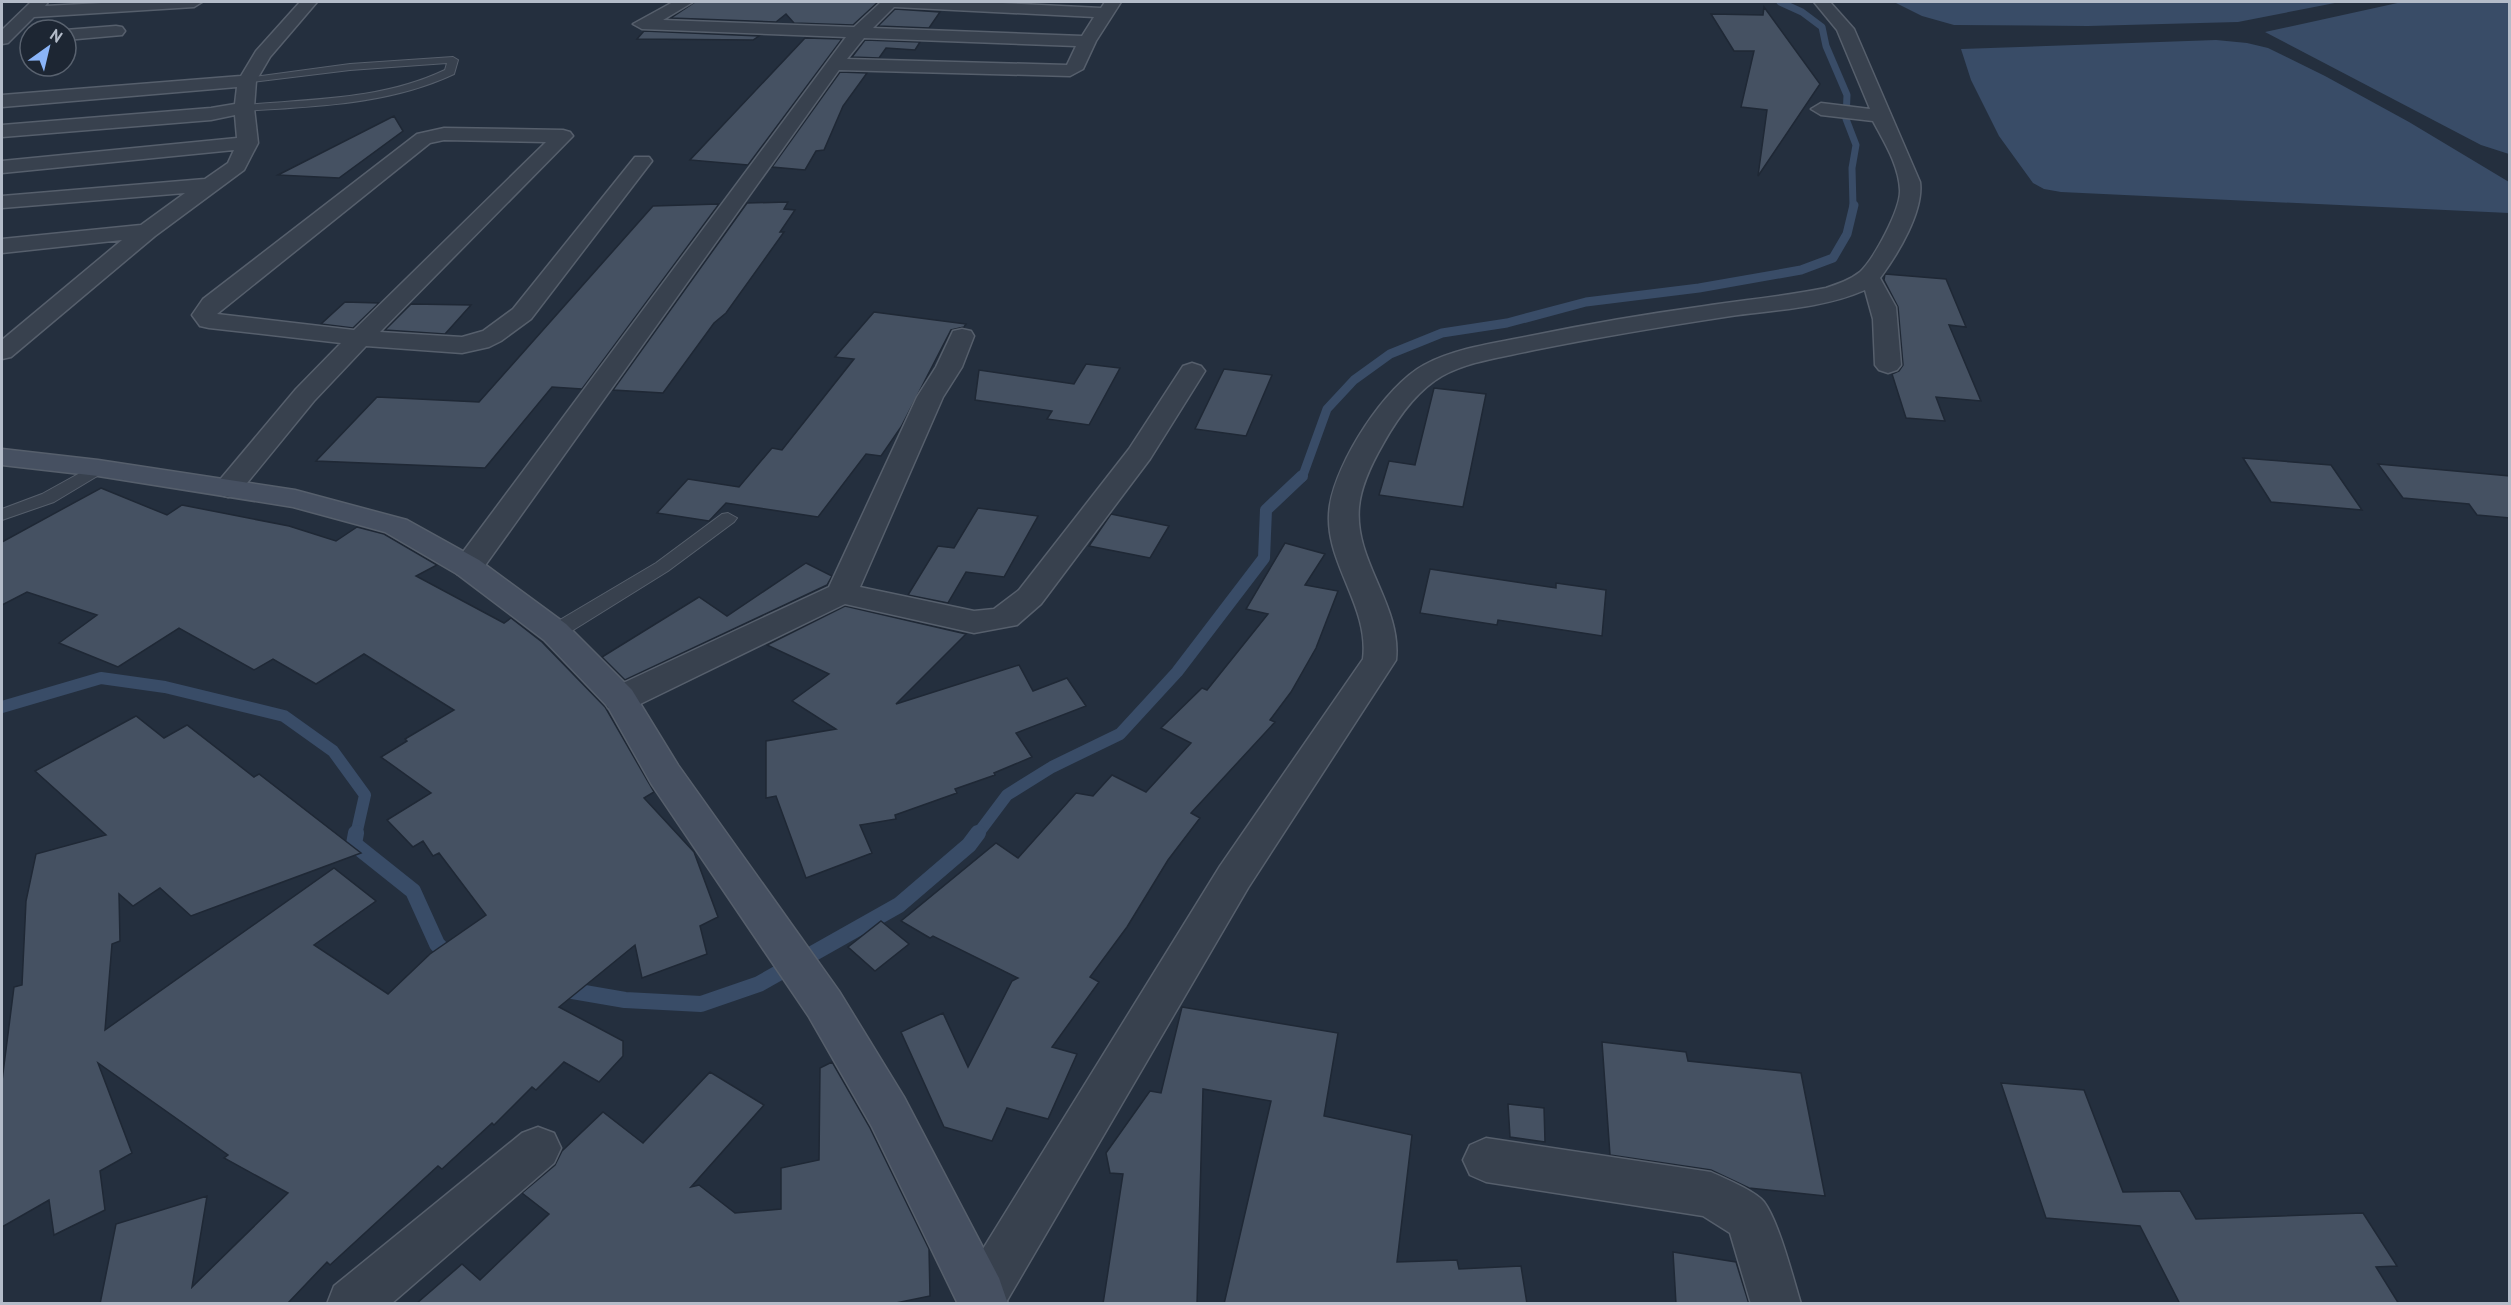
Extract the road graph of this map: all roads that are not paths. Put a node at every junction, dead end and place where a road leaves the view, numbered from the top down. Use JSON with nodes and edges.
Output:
{"nodes":[{"id":1,"x":194,"y":2,"type":"edge"},
{"id":2,"x":309,"y":2,"type":"edge"},
{"id":3,"x":685,"y":2,"type":"edge"},
{"id":4,"x":890,"y":2,"type":"edge"},
{"id":5,"x":895,"y":2,"type":"edge"},
{"id":6,"x":1822,"y":2,"type":"edge"},
{"id":7,"x":35,"y":7,"type":"edge"},
{"id":8,"x":1109,"y":7,"type":"edge"},
{"id":9,"x":116,"y":31,"type":"dead end"},
{"id":10,"x":860,"y":32,"type":"junction"},
{"id":11,"x":78,"y":34,"type":"edge"},
{"id":12,"x":18,"y":39,"type":"edge"},
{"id":13,"x":2,"y":40,"type":"edge"},
{"id":14,"x":1087,"y":41,"type":"junction"},
{"id":15,"x":834,"y":64,"type":"junction"},
{"id":16,"x":247,"y":81,"type":"junction"},
{"id":17,"x":2,"y":101,"type":"edge"},
{"id":18,"x":244,"y":108,"type":"junction"},
{"id":19,"x":1828,"y":109,"type":"dead end"},
{"id":20,"x":1871,"y":114,"type":"junction"},
{"id":21,"x":2,"y":131,"type":"edge"},
{"id":22,"x":248,"y":143,"type":"junction"},
{"id":23,"x":642,"y":161,"type":"dead end"},
{"id":24,"x":2,"y":167,"type":"edge"},
{"id":25,"x":209,"y":185,"type":"junction"},
{"id":26,"x":2,"y":202,"type":"edge"},
{"id":27,"x":147,"y":231,"type":"junction"},
{"id":28,"x":2,"y":246,"type":"edge"},
{"id":29,"x":1868,"y":278,"type":"junction"},
{"id":30,"x":963,"y":336,"type":"dead end"},
{"id":31,"x":360,"y":338,"type":"junction"},
{"id":32,"x":2,"y":352,"type":"edge"},
{"id":33,"x":1888,"y":365,"type":"dead end"},
{"id":34,"x":1192,"y":371,"type":"dead end"},
{"id":35,"x":2,"y":457,"type":"edge"},
{"id":36,"x":98,"y":468,"type":"junction"},
{"id":37,"x":228,"y":488,"type":"junction"},
{"id":38,"x":2,"y":515,"type":"edge"},
{"id":39,"x":728,"y":518,"type":"dead end"},
{"id":40,"x":468,"y":567,"type":"junction"},
{"id":41,"x":842,"y":593,"type":"junction"},
{"id":42,"x":555,"y":632,"type":"junction"},
{"id":43,"x":620,"y":699,"type":"junction"},
{"id":44,"x":538,"y":1148,"type":"dead end"},
{"id":45,"x":1486,"y":1160,"type":"dead end"},
{"id":46,"x":982,"y":1299,"type":"edge"},
{"id":47,"x":352,"y":1304,"type":"edge"},
{"id":48,"x":1776,"y":1304,"type":"edge"}],
"edges":[{"from":1,"to":7,"type":"street"},
{"from":2,"to":16,"type":"street"},
{"from":3,"to":10,"type":"street"},
{"from":4,"to":10,"type":"street"},
{"from":5,"to":8,"type":"street"},
{"from":6,"to":20,"type":"street"},
{"from":7,"to":13,"type":"street"},
{"from":8,"to":14,"type":"street"},
{"from":9,"to":11,"type":"street"},
{"from":10,"to":14,"type":"street"},
{"from":10,"to":15,"type":"street"},
{"from":12,"to":13,"type":"street"},
{"from":14,"to":15,"type":"street"},
{"from":15,"to":40,"type":"street"},
{"from":16,"to":17,"type":"street"},
{"from":16,"to":18,"type":"street"},
{"from":16,"to":18,"type":"lane"},
{"from":18,"to":21,"type":"street"},
{"from":18,"to":22,"type":"street"},
{"from":19,"to":20,"type":"street"},
{"from":20,"to":29,"type":"street"},
{"from":22,"to":24,"type":"street"},
{"from":22,"to":25,"type":"street"},
{"from":23,"to":31,"type":"street"},
{"from":25,"to":26,"type":"street"},
{"from":25,"to":27,"type":"street"},
{"from":27,"to":28,"type":"street"},
{"from":27,"to":32,"type":"street"},
{"from":29,"to":33,"type":"street"},
{"from":29,"to":46,"type":"street"},
{"from":30,"to":41,"type":"street"},
{"from":31,"to":31,"type":"street"},
{"from":31,"to":37,"type":"street"},
{"from":34,"to":41,"type":"street"},
{"from":35,"to":36,"type":"main road"},
{"from":36,"to":37,"type":"main road"},
{"from":36,"to":38,"type":"lane"},
{"from":37,"to":40,"type":"main road"},
{"from":39,"to":42,"type":"lane"},
{"from":40,"to":42,"type":"main road"},
{"from":41,"to":43,"type":"street"},
{"from":42,"to":43,"type":"main road"},
{"from":43,"to":46,"type":"main road"},
{"from":44,"to":47,"type":"street"},
{"from":45,"to":48,"type":"street"}]}
